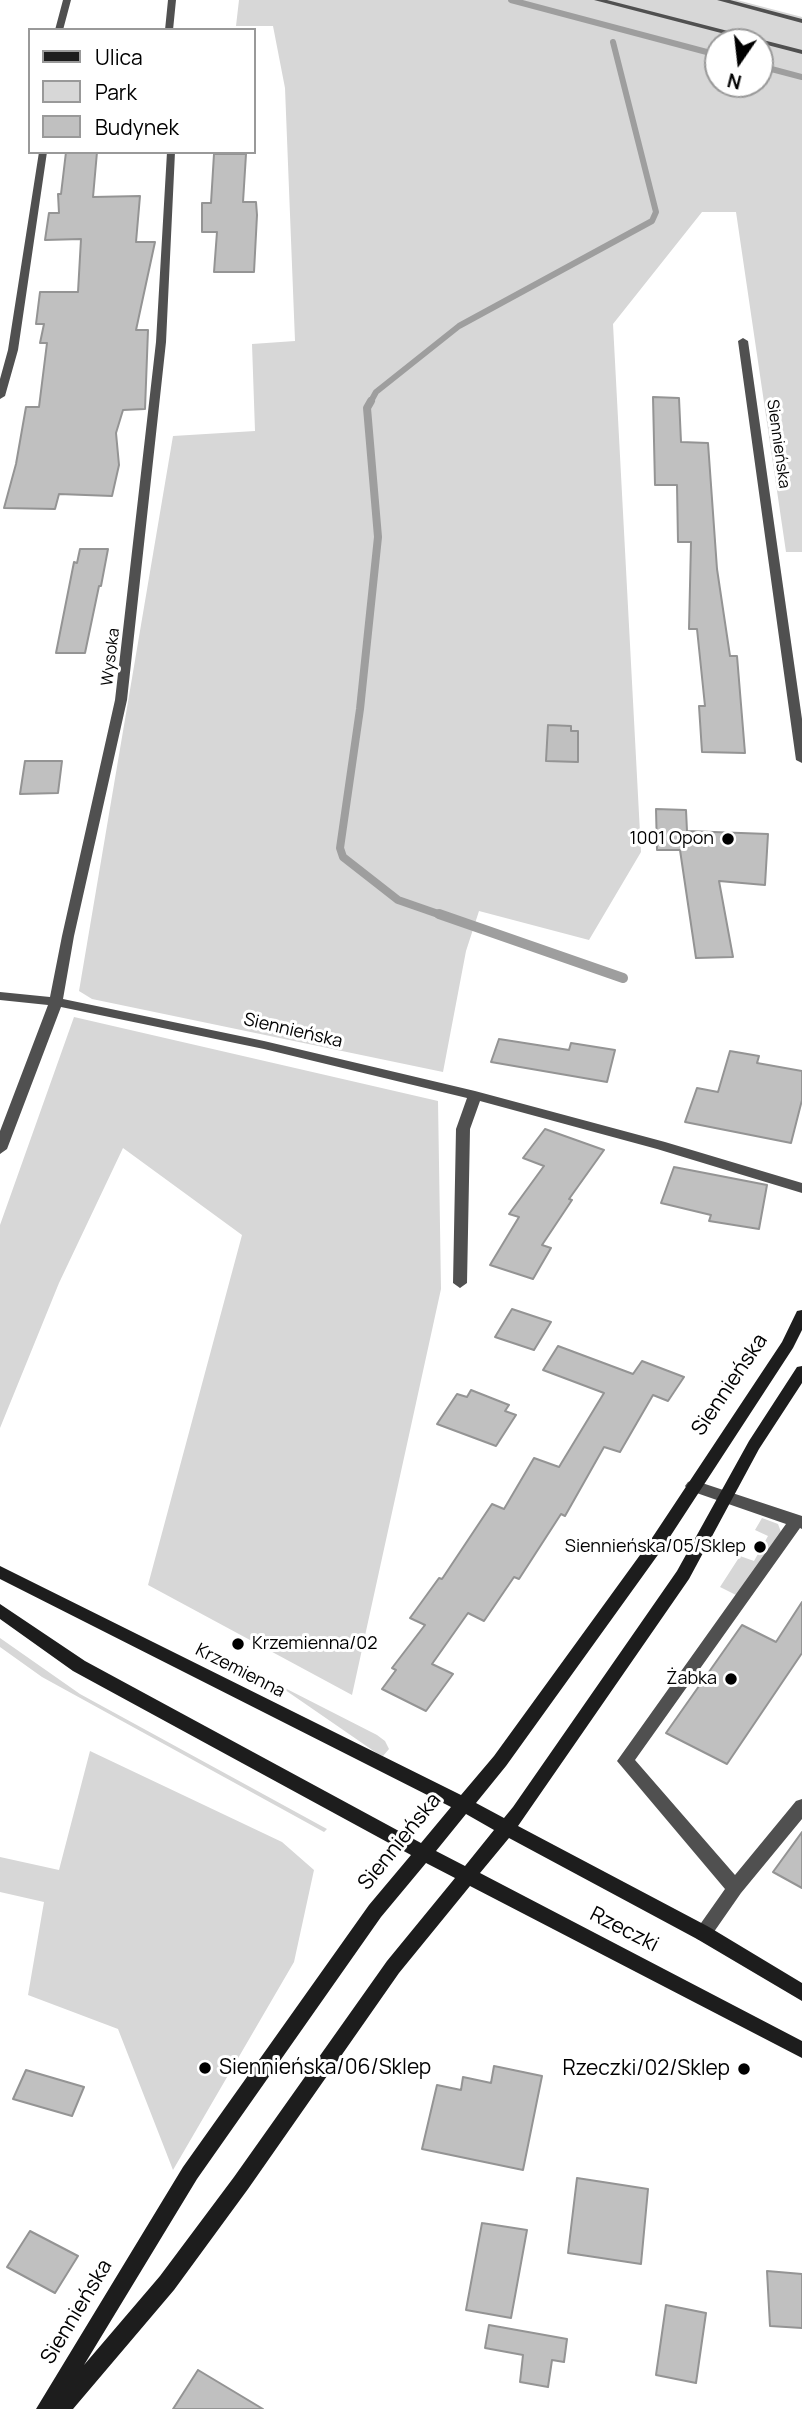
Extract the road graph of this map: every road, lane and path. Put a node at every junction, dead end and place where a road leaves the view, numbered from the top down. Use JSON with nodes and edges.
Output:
{"nodes":[{"id":1,"x":67,"y":0,"type":"edge"},
{"id":2,"x":172,"y":0,"type":"edge"},
{"id":3,"x":597,"y":0,"type":"edge"},
{"id":4,"x":721,"y":0,"type":"edge"},
{"id":5,"x":802,"y":21,"type":"edge"},
{"id":6,"x":60,"y":28,"type":"edge"},
{"id":7,"x":169,"y":28,"type":"edge"},
{"id":8,"x":802,"y":52,"type":"edge"},
{"id":9,"x":43,"y":154,"type":"edge"},
{"id":10,"x":171,"y":154,"type":"edge"},
{"id":11,"x":743,"y":341,"type":"dead end"},
{"id":12,"x":0,"y":396,"type":"edge"},
{"id":13,"x":802,"y":760,"type":"edge"},
{"id":14,"x":0,"y":996,"type":"edge"},
{"id":15,"x":56,"y":1002,"type":"junction"},
{"id":16,"x":475,"y":1095,"type":"junction"},
{"id":17,"x":0,"y":1149,"type":"edge"},
{"id":18,"x":802,"y":1188,"type":"edge"},
{"id":19,"x":460,"y":1283,"type":"dead end"},
{"id":20,"x":802,"y":1315,"type":"edge"},
{"id":21,"x":802,"y":1371,"type":"edge"},
{"id":22,"x":693,"y":1486,"type":"junction"},
{"id":23,"x":728,"y":1496,"type":"junction"},
{"id":24,"x":799,"y":1522,"type":"edge"},
{"id":25,"x":0,"y":1572,"type":"edge"},
{"id":26,"x":0,"y":1610,"type":"edge"},
{"id":27,"x":462,"y":1804,"type":"junction"},
{"id":28,"x":802,"y":1806,"type":"edge"},
{"id":29,"x":506,"y":1828,"type":"junction"},
{"id":30,"x":424,"y":1852,"type":"junction"},
{"id":31,"x":468,"y":1875,"type":"junction"},
{"id":32,"x":735,"y":1888,"type":"junction"},
{"id":33,"x":703,"y":1933,"type":"junction"},
{"id":34,"x":802,"y":1993,"type":"edge"},
{"id":35,"x":802,"y":2050,"type":"edge"},
{"id":36,"x":46,"y":2409,"type":"edge"},
{"id":37,"x":60,"y":2409,"type":"edge"}],
"edges":[{"from":1,"to":6,"type":"street"},
{"from":2,"to":7,"type":"street"},
{"from":3,"to":8,"type":"street"},
{"from":4,"to":5,"type":"street"},
{"from":9,"to":12,"type":"street"},
{"from":10,"to":15,"type":"street","name":"Wysoka"},
{"from":11,"to":13,"type":"street","name":"Siennieńska"},
{"from":14,"to":15,"type":"street","name":"Siennieńska"},
{"from":15,"to":16,"type":"street","name":"Siennieńska"},
{"from":15,"to":17,"type":"street","name":"Wysoka"},
{"from":16,"to":18,"type":"street","name":"Siennieńska"},
{"from":16,"to":19,"type":"street"},
{"from":20,"to":22,"type":"main road","name":"Siennieńska"},
{"from":21,"to":23,"type":"main road"},
{"from":22,"to":23,"type":"street"},
{"from":22,"to":27,"type":"main road","name":"Siennieńska"},
{"from":23,"to":24,"type":"street"},
{"from":23,"to":29,"type":"main road"},
{"from":24,"to":32,"type":"street"},
{"from":25,"to":27,"type":"main road","name":"Krzemienna"},
{"from":26,"to":30,"type":"main road"},
{"from":27,"to":29,"type":"main road","name":"Rzeczki"},
{"from":27,"to":30,"type":"main road","name":"Siennieńska"},
{"from":28,"to":32,"type":"street"},
{"from":29,"to":31,"type":"main road"},
{"from":29,"to":33,"type":"main road","name":"Rzeczki"},
{"from":30,"to":31,"type":"main road","name":"Rzeczki"},
{"from":30,"to":36,"type":"main road","name":"Siennieńska"},
{"from":31,"to":35,"type":"main road","name":"Rzeczki"},
{"from":31,"to":37,"type":"main road"},
{"from":32,"to":33,"type":"street"},
{"from":33,"to":34,"type":"main road","name":"Rzeczki"}]}
